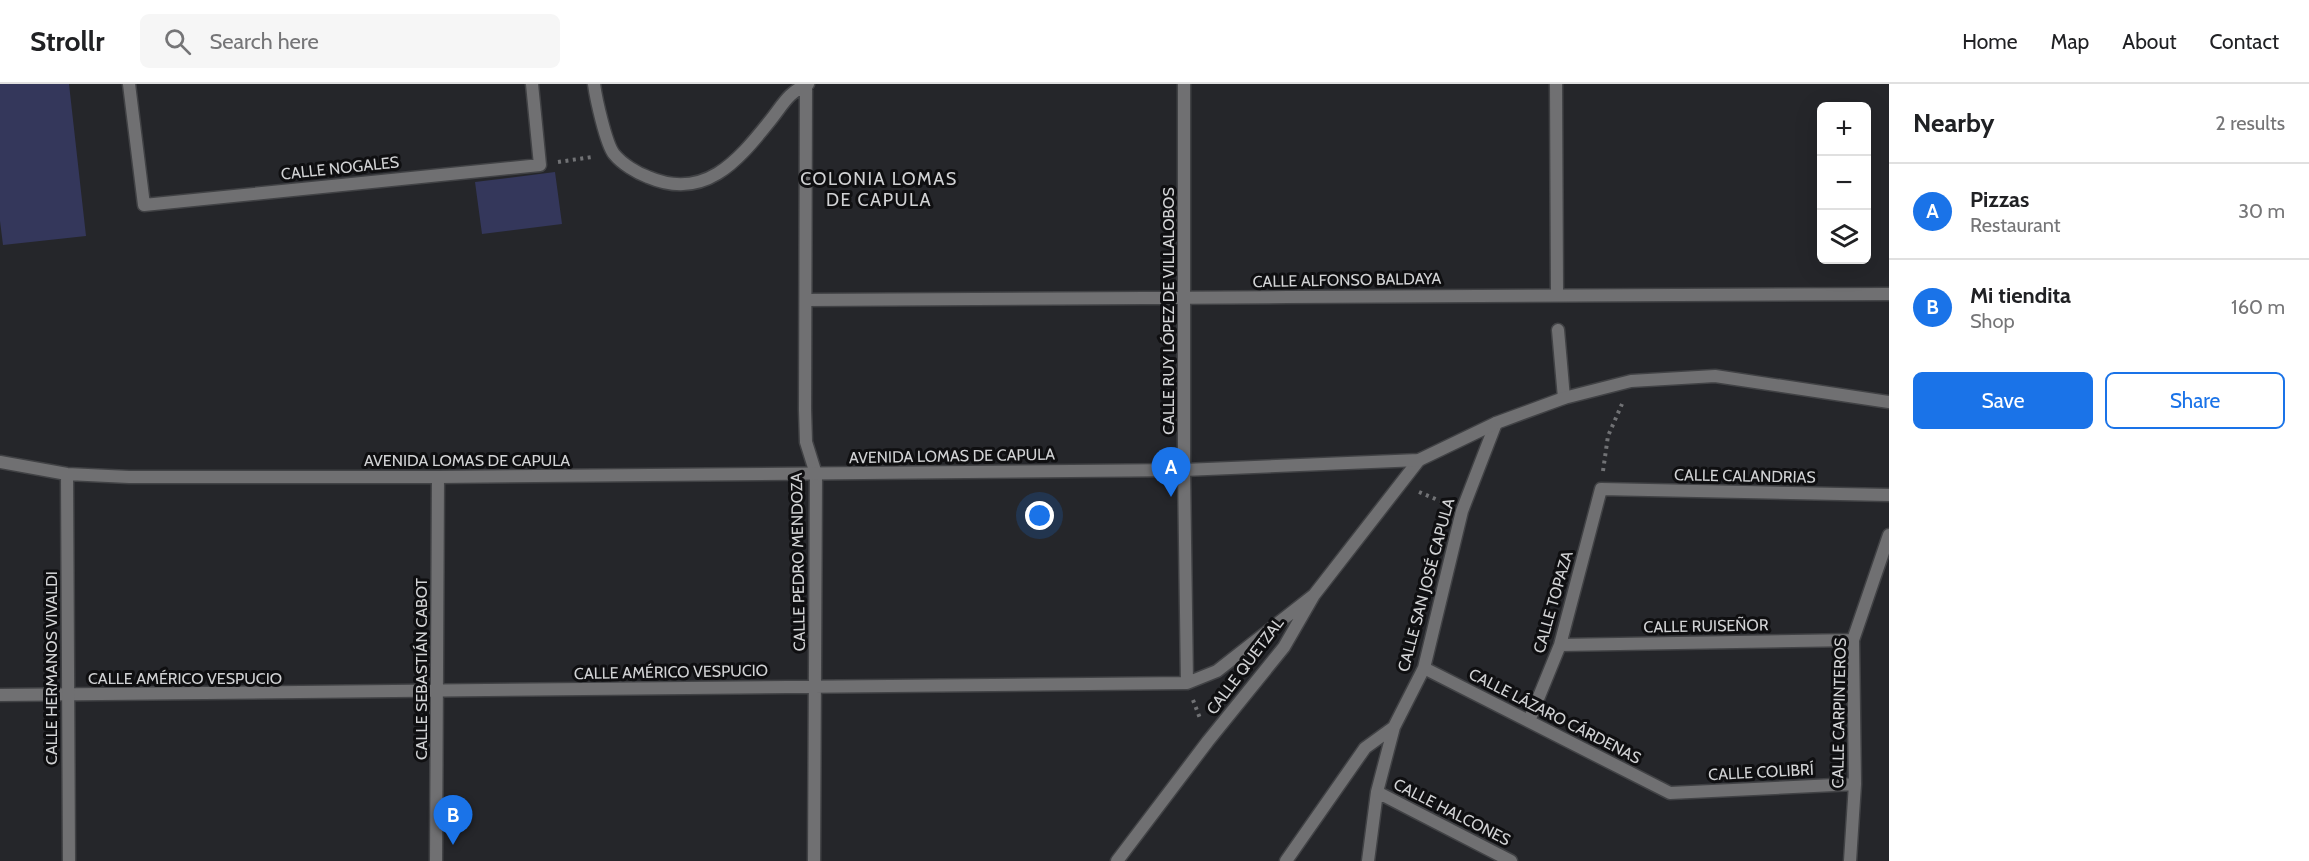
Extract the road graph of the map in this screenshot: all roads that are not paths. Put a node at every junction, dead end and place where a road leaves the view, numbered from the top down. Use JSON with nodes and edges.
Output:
{"nodes":[{"id":1,"x":129,"y":84,"type":"edge"},
{"id":2,"x":532,"y":84,"type":"edge"},
{"id":3,"x":594,"y":84,"type":"edge"},
{"id":4,"x":807,"y":84,"type":"edge"},
{"id":5,"x":1184,"y":84,"type":"edge"},
{"id":6,"x":1556,"y":84,"type":"edge"},
{"id":7,"x":1557,"y":294,"type":"junction"},
{"id":8,"x":1889,"y":294,"type":"edge"},
{"id":9,"x":1185,"y":298,"type":"junction"},
{"id":10,"x":806,"y":300,"type":"junction"},
{"id":11,"x":1558,"y":330,"type":"dead end"},
{"id":12,"x":1564,"y":398,"type":"junction"},
{"id":13,"x":1889,"y":402,"type":"edge"},
{"id":14,"x":1496,"y":423,"type":"junction"},
{"id":15,"x":1419,"y":460,"type":"junction"},
{"id":16,"x":0,"y":462,"type":"edge"},
{"id":17,"x":1184,"y":470,"type":"junction"},
{"id":18,"x":67,"y":474,"type":"junction"},
{"id":19,"x":816,"y":474,"type":"junction"},
{"id":20,"x":438,"y":477,"type":"junction"},
{"id":21,"x":1601,"y":489,"type":"joint"},
{"id":22,"x":1889,"y":495,"type":"edge"},
{"id":23,"x":1889,"y":535,"type":"edge"},
{"id":24,"x":1314,"y":595,"type":"junction"},
{"id":25,"x":1853,"y":640,"type":"junction"},
{"id":26,"x":1560,"y":645,"type":"junction"},
{"id":27,"x":1424,"y":668,"type":"junction"},
{"id":28,"x":1187,"y":683,"type":"junction"},
{"id":29,"x":816,"y":686,"type":"junction"},
{"id":30,"x":438,"y":692,"type":"junction"},
{"id":31,"x":0,"y":695,"type":"edge"},
{"id":32,"x":68,"y":695,"type":"junction"},
{"id":33,"x":1529,"y":721,"type":"junction"},
{"id":34,"x":1394,"y":727,"type":"junction"},
{"id":35,"x":1855,"y":784,"type":"junction"},
{"id":36,"x":1377,"y":792,"type":"junction"},
{"id":37,"x":1670,"y":793,"type":"joint"},
{"id":38,"x":69,"y":861,"type":"edge"},
{"id":39,"x":436,"y":861,"type":"edge"},
{"id":40,"x":814,"y":861,"type":"edge"},
{"id":41,"x":1117,"y":861,"type":"edge"},
{"id":42,"x":1286,"y":861,"type":"edge"},
{"id":43,"x":1368,"y":861,"type":"edge"},
{"id":44,"x":1511,"y":861,"type":"edge"},
{"id":45,"x":1850,"y":861,"type":"edge"}],
"edges":[{"from":1,"to":2,"type":"street","name":"CALLE NOGALES"},
{"from":3,"to":4,"type":"street"},
{"from":4,"to":10,"type":"street","name":"CALLE PEDRO MENDOZA"},
{"from":5,"to":9,"type":"street","name":"CALLE RUY LÓPEZ DE VILLALOBOS"},
{"from":6,"to":7,"type":"street"},
{"from":7,"to":8,"type":"street","name":"CALLE ALFONSO BALDAYA"},
{"from":7,"to":9,"type":"street","name":"CALLE ALFONSO BALDAYA"},
{"from":9,"to":10,"type":"street","name":"CALLE ALFONSO BALDAYA"},
{"from":9,"to":17,"type":"street","name":"CALLE RUY LÓPEZ DE VILLALOBOS"},
{"from":10,"to":19,"type":"street","name":"CALLE PEDRO MENDOZA"},
{"from":11,"to":12,"type":"street"},
{"from":12,"to":13,"type":"street","name":"AVENIDA LOMAS DE CAPULA"},
{"from":12,"to":14,"type":"street","name":"AVENIDA LOMAS DE CAPULA"},
{"from":14,"to":15,"type":"street","name":"AVENIDA LOMAS DE CAPULA"},
{"from":14,"to":27,"type":"street","name":"CALLE SAN JOSÉ CAPULA"},
{"from":15,"to":17,"type":"street","name":"AVENIDA LOMAS DE CAPULA"},
{"from":15,"to":24,"type":"street","name":"CALLE QUETZAL"},
{"from":16,"to":18,"type":"street","name":"AVENIDA LOMAS DE CAPULA"},
{"from":17,"to":19,"type":"street","name":"AVENIDA LOMAS DE CAPULA"},
{"from":17,"to":28,"type":"street","name":"CALLE RUY LÓPEZ DE VILLALOBOS"},
{"from":18,"to":20,"type":"street","name":"AVENIDA LOMAS DE CAPULA"},
{"from":18,"to":32,"type":"street","name":"CALLE HERMANOS VIVALDI"},
{"from":19,"to":20,"type":"street","name":"AVENIDA LOMAS DE CAPULA"},
{"from":19,"to":29,"type":"street","name":"CALLE PEDRO MENDOZA"},
{"from":20,"to":30,"type":"street","name":"CALLE SEBASTIÁN CABOT"},
{"from":21,"to":22,"type":"street","name":"CALLE CALANDRIAS"},
{"from":21,"to":26,"type":"street","name":"CALLE TOPAZA"},
{"from":23,"to":25,"type":"street","name":"CALLE CARPINTEROS"},
{"from":24,"to":28,"type":"street","name":"CALLE AMÉRICO VESPUCIO"},
{"from":24,"to":41,"type":"street","name":"CALLE QUETZAL"},
{"from":25,"to":26,"type":"street","name":"CALLE RUISEÑOR"},
{"from":25,"to":35,"type":"street","name":"CALLE CARPINTEROS"},
{"from":26,"to":33,"type":"street","name":"CALLE TOPAZA"},
{"from":27,"to":33,"type":"street","name":"CALLE LÁZARO CÁRDENAS"},
{"from":27,"to":34,"type":"street","name":"CALLE SAN JOSÉ CAPULA"},
{"from":28,"to":29,"type":"street","name":"CALLE AMÉRICO VESPUCIO"},
{"from":29,"to":30,"type":"street","name":"CALLE AMÉRICO VESPUCIO"},
{"from":29,"to":40,"type":"street","name":"CALLE PEDRO MENDOZA"},
{"from":30,"to":32,"type":"street","name":"CALLE AMÉRICO VESPUCIO"},
{"from":30,"to":39,"type":"street","name":"CALLE SEBASTIÁN CABOT"},
{"from":31,"to":32,"type":"street","name":"CALLE AMÉRICO VESPUCIO"},
{"from":32,"to":38,"type":"street","name":"CALLE HERMANOS VIVALDI"},
{"from":33,"to":37,"type":"street","name":"CALLE LÁZARO CÁRDENAS"},
{"from":34,"to":36,"type":"street","name":"CALLE SAN JOSÉ CAPULA"},
{"from":34,"to":42,"type":"street"},
{"from":35,"to":37,"type":"street","name":"CALLE COLIBRÍ"},
{"from":35,"to":45,"type":"street","name":"CALLE CARPINTEROS"},
{"from":36,"to":43,"type":"street","name":"CALLE SAN JOSÉ CAPULA"},
{"from":36,"to":44,"type":"street","name":"CALLE HALCONES"}]}
